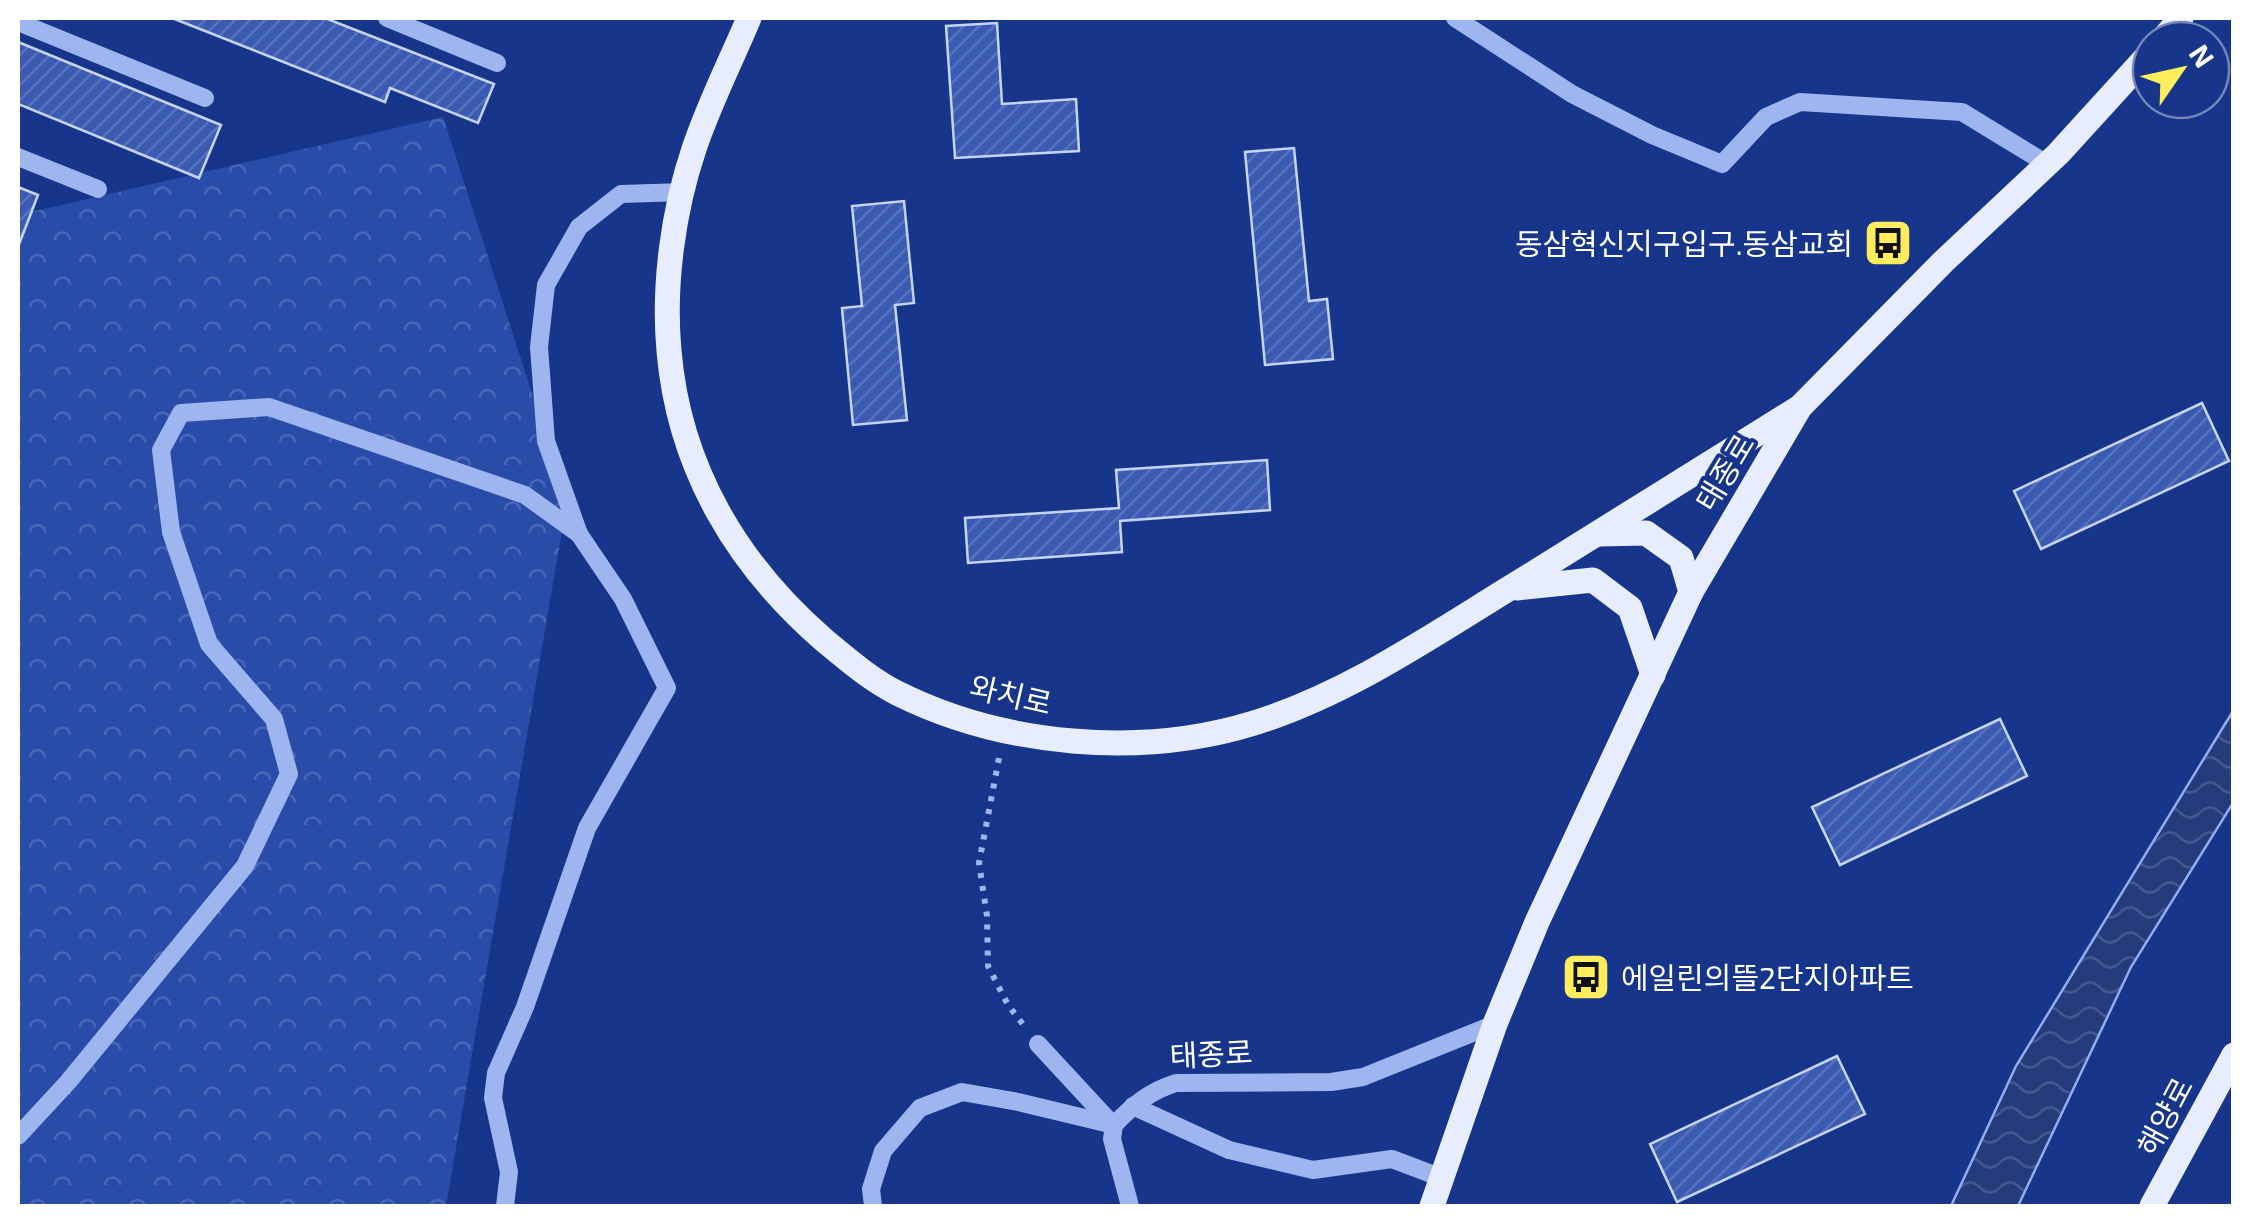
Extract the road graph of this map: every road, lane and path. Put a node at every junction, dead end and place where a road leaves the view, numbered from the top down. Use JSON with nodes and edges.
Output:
{"nodes":[{"id":1,"x":387,"y":18,"type":"edge"},
{"id":2,"x":750,"y":18,"type":"edge"},
{"id":3,"x":1455,"y":18,"type":"edge"},
{"id":4,"x":18,"y":22,"type":"edge"},
{"id":5,"x":497,"y":63,"type":"dead end"},
{"id":6,"x":2131,"y":74,"type":"edge"},
{"id":7,"x":205,"y":98,"type":"dead end"},
{"id":8,"x":18,"y":157,"type":"edge"},
{"id":9,"x":2047,"y":164,"type":"junction"},
{"id":10,"x":98,"y":190,"type":"dead end"},
{"id":11,"x":684,"y":192,"type":"junction"},
{"id":12,"x":1800,"y":407,"type":"junction"},
{"id":13,"x":579,"y":534,"type":"junction"},
{"id":14,"x":1596,"y":534,"type":"junction"},
{"id":15,"x":1507,"y":589,"type":"junction"},
{"id":16,"x":1691,"y":592,"type":"junction"},
{"id":17,"x":1652,"y":674,"type":"junction"},
{"id":18,"x":1004,"y":728,"type":"junction"},
{"id":19,"x":1495,"y":1024,"type":"junction"},
{"id":20,"x":1038,"y":1044,"type":"joint"},
{"id":21,"x":2234,"y":1056,"type":"edge"},
{"id":22,"x":1132,"y":1106,"type":"junction"},
{"id":23,"x":1114,"y":1125,"type":"junction"},
{"id":24,"x":18,"y":1136,"type":"edge"},
{"id":25,"x":1442,"y":1178,"type":"junction"},
{"id":26,"x":505,"y":1206,"type":"edge"},
{"id":27,"x":872,"y":1206,"type":"edge"},
{"id":28,"x":1130,"y":1206,"type":"edge"},
{"id":29,"x":1432,"y":1206,"type":"edge"},
{"id":30,"x":2152,"y":1206,"type":"edge"}],
"edges":[{"from":1,"to":5,"type":"street"},
{"from":2,"to":11,"type":"main road","name":"와치로"},
{"from":3,"to":9,"type":"street"},
{"from":4,"to":7,"type":"street"},
{"from":6,"to":9,"type":"main road","name":"태종로"},
{"from":8,"to":10,"type":"street"},
{"from":9,"to":12,"type":"main road","name":"태종로"},
{"from":11,"to":13,"type":"street"},
{"from":11,"to":18,"type":"main road","name":"와치로"},
{"from":12,"to":14,"type":"main road","name":"와치로"},
{"from":12,"to":16,"type":"main road","name":"태종로"},
{"from":13,"to":24,"type":"street"},
{"from":13,"to":26,"type":"street"},
{"from":14,"to":15,"type":"main road","name":"와치로"},
{"from":14,"to":16,"type":"main road"},
{"from":15,"to":17,"type":"main road"},
{"from":15,"to":18,"type":"main road","name":"와치로"},
{"from":16,"to":17,"type":"main road","name":"태종로"},
{"from":17,"to":19,"type":"main road","name":"태종로"},
{"from":18,"to":20,"type":"path"},
{"from":19,"to":22,"type":"street","name":"태종로"},
{"from":19,"to":25,"type":"main road","name":"태종로"},
{"from":20,"to":23,"type":"street"},
{"from":21,"to":30,"type":"main road","name":"해양로"},
{"from":22,"to":23,"type":"street","name":"태종로"},
{"from":22,"to":25,"type":"street"},
{"from":23,"to":27,"type":"street"},
{"from":23,"to":28,"type":"street"},
{"from":25,"to":29,"type":"main road","name":"태종로"}]}
